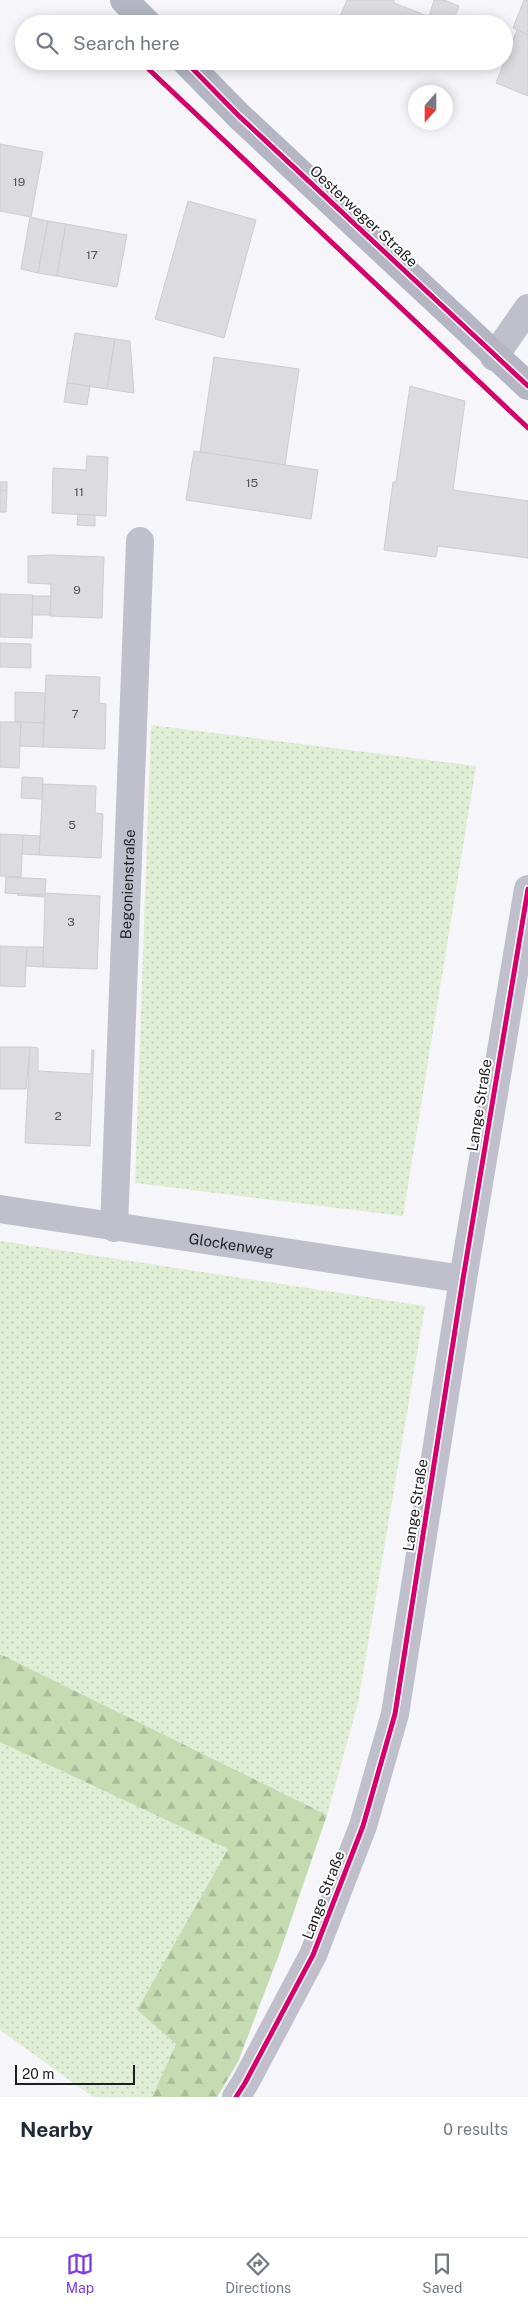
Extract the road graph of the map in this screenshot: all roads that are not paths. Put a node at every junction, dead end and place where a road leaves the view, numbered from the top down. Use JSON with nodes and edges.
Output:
{"nodes":[{"id":1,"x":124,"y":0,"type":"edge"},
{"id":2,"x":139,"y":15,"type":"edge"},
{"id":3,"x":194,"y":70,"type":"edge"},
{"id":4,"x":528,"y":308,"type":"edge"},
{"id":5,"x":494,"y":357,"type":"junction"},
{"id":6,"x":528,"y":386,"type":"edge"},
{"id":7,"x":140,"y":542,"type":"dead end"},
{"id":8,"x":528,"y":889,"type":"edge"},
{"id":9,"x":0,"y":1210,"type":"edge"},
{"id":10,"x":114,"y":1228,"type":"junction"},
{"id":11,"x":463,"y":1279,"type":"junction"},
{"id":12,"x":236,"y":2097,"type":"edge"}],
"edges":[{"from":1,"to":2,"type":"main road"},
{"from":3,"to":5,"type":"main road","name":"Oesterweger Straße"},
{"from":4,"to":5,"type":"street"},
{"from":5,"to":6,"type":"main road","name":"Oesterweger Straße"},
{"from":7,"to":10,"type":"street","name":"Begonienstraße"},
{"from":8,"to":11,"type":"street","name":"Lange Straße"},
{"from":9,"to":10,"type":"street","name":"Glockenweg"},
{"from":10,"to":11,"type":"street","name":"Glockenweg"},
{"from":11,"to":12,"type":"street","name":"Lange Straße"}]}
